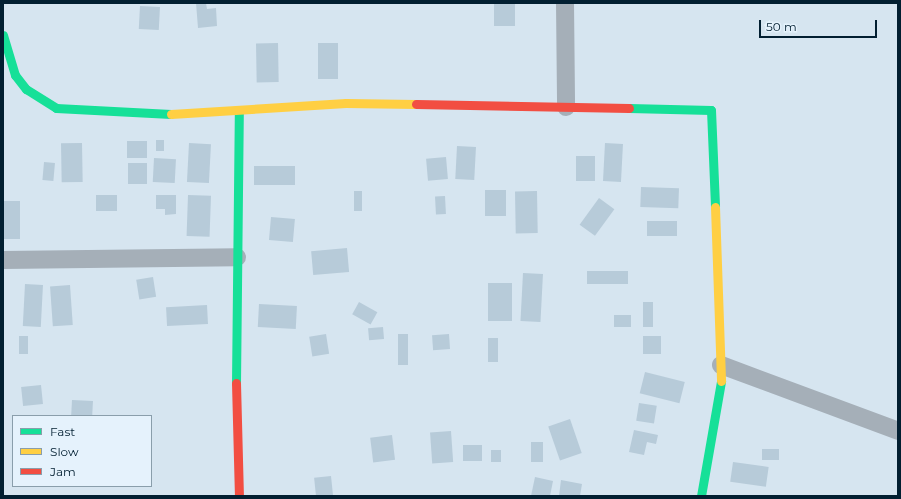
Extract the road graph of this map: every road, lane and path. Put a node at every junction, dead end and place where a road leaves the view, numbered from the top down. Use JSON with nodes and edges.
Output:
{"nodes":[{"id":1,"x":565,"y":3,"type":"edge"},
{"id":2,"x":3,"y":35,"type":"edge"},
{"id":3,"x":566,"y":107,"type":"junction"},
{"id":4,"x":239,"y":110,"type":"junction"},
{"id":5,"x":237,"y":257,"type":"junction"},
{"id":6,"x":3,"y":260,"type":"edge"},
{"id":7,"x":721,"y":365,"type":"junction"},
{"id":8,"x":898,"y":431,"type":"edge"},
{"id":9,"x":239,"y":496,"type":"edge"},
{"id":10,"x":701,"y":496,"type":"edge"}],
"edges":[{"from":1,"to":3,"type":"street"},
{"from":2,"to":4,"type":"street"},
{"from":3,"to":4,"type":"street"},
{"from":3,"to":7,"type":"street"},
{"from":4,"to":5,"type":"street"},
{"from":5,"to":6,"type":"street"},
{"from":5,"to":9,"type":"street"},
{"from":7,"to":8,"type":"street"},
{"from":7,"to":10,"type":"street"}]}
